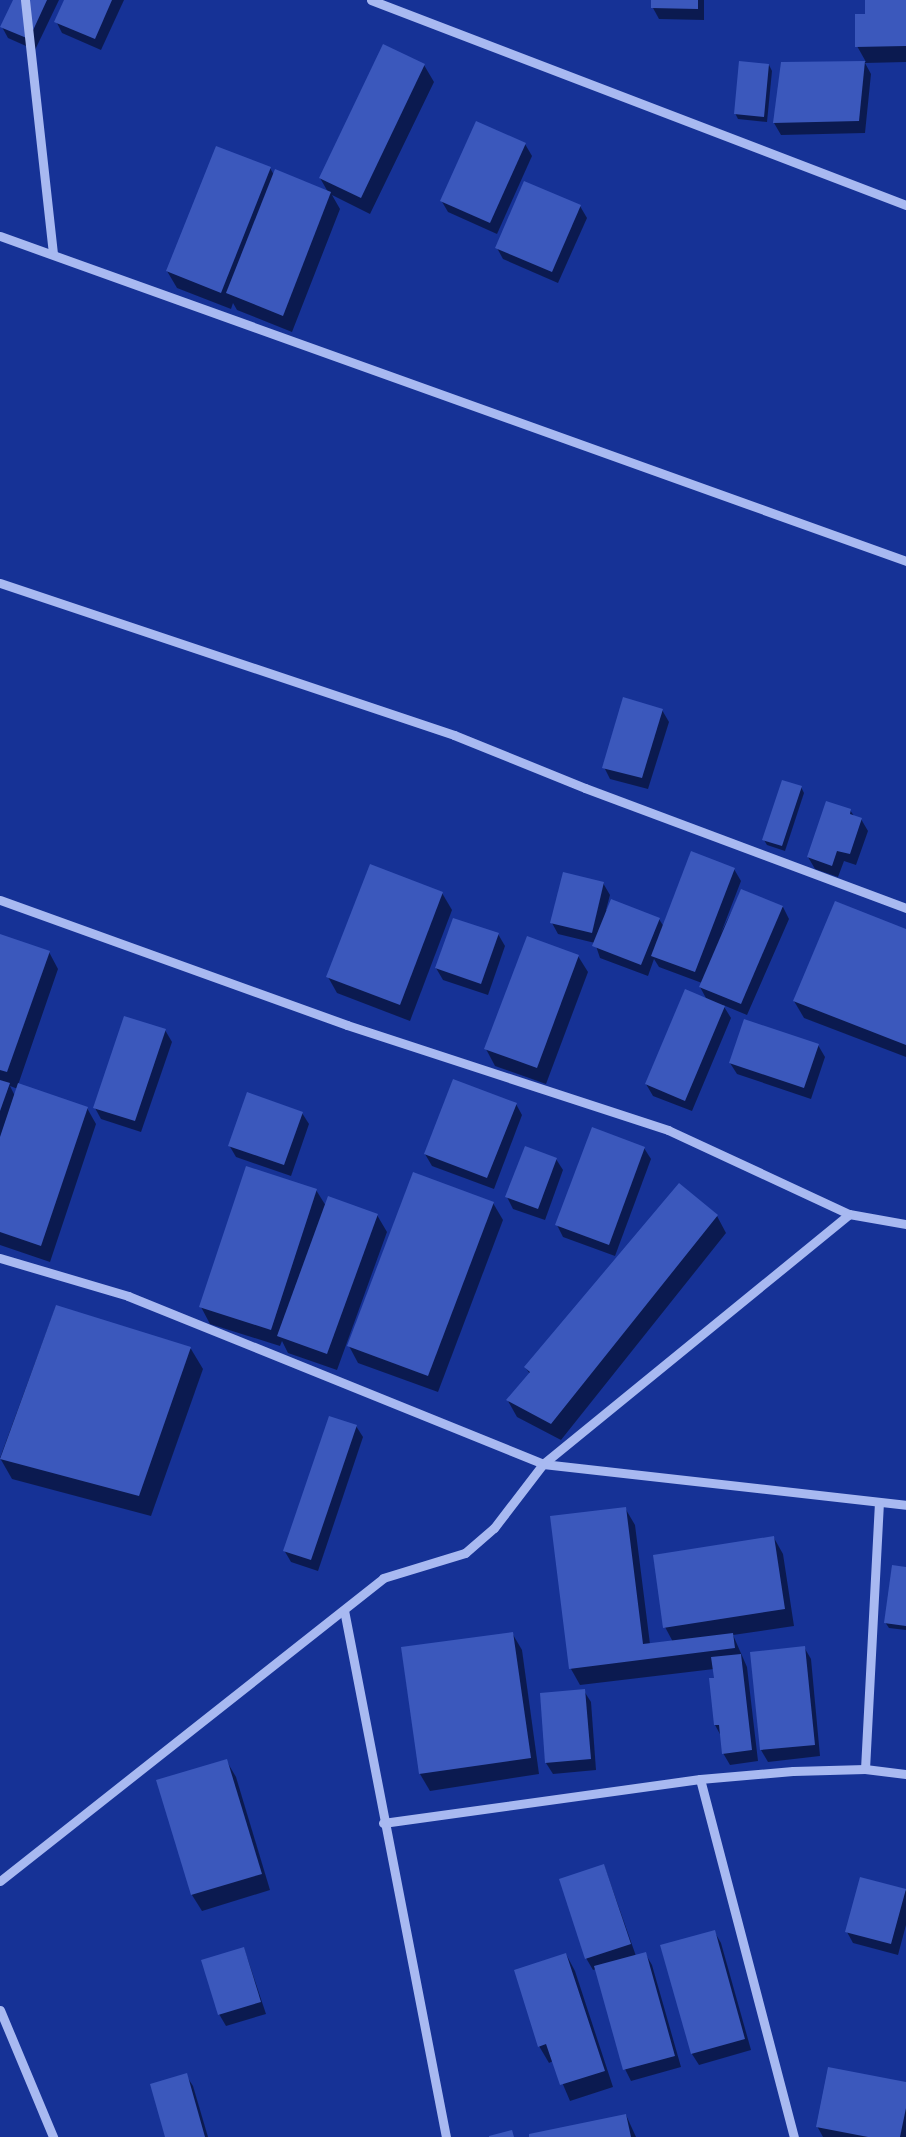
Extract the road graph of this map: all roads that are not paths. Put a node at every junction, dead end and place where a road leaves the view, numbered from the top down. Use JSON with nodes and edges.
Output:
{"nodes":[{"id":1,"x":25,"y":0,"type":"edge"},
{"id":2,"x":371,"y":0,"type":"edge"},
{"id":3,"x":906,"y":205,"type":"edge"},
{"id":4,"x":0,"y":236,"type":"edge"},
{"id":5,"x":54,"y":253,"type":"junction"},
{"id":6,"x":906,"y":561,"type":"edge"},
{"id":7,"x":0,"y":583,"type":"edge"},
{"id":8,"x":0,"y":900,"type":"edge"},
{"id":9,"x":906,"y":908,"type":"edge"},
{"id":10,"x":850,"y":1214,"type":"junction"},
{"id":11,"x":906,"y":1224,"type":"edge"},
{"id":12,"x":0,"y":1258,"type":"edge"},
{"id":13,"x":543,"y":1464,"type":"junction"},
{"id":14,"x":879,"y":1503,"type":"junction"},
{"id":15,"x":906,"y":1505,"type":"edge"},
{"id":16,"x":344,"y":1610,"type":"junction"},
{"id":17,"x":865,"y":1769,"type":"junction"},
{"id":18,"x":906,"y":1774,"type":"edge"},
{"id":19,"x":700,"y":1779,"type":"junction"},
{"id":20,"x":383,"y":1823,"type":"junction"},
{"id":21,"x":0,"y":1881,"type":"edge"},
{"id":22,"x":0,"y":2010,"type":"edge"},
{"id":23,"x":53,"y":2137,"type":"edge"},
{"id":24,"x":446,"y":2137,"type":"edge"},
{"id":25,"x":794,"y":2137,"type":"edge"}],
"edges":[{"from":1,"to":5,"type":"street"},
{"from":2,"to":3,"type":"street"},
{"from":4,"to":5,"type":"street"},
{"from":5,"to":6,"type":"street"},
{"from":7,"to":9,"type":"street"},
{"from":8,"to":10,"type":"street"},
{"from":10,"to":11,"type":"street"},
{"from":10,"to":13,"type":"street"},
{"from":12,"to":13,"type":"street"},
{"from":13,"to":14,"type":"street"},
{"from":13,"to":16,"type":"street"},
{"from":14,"to":15,"type":"street"},
{"from":14,"to":17,"type":"street"},
{"from":16,"to":20,"type":"street"},
{"from":16,"to":21,"type":"street"},
{"from":17,"to":18,"type":"street"},
{"from":17,"to":19,"type":"street"},
{"from":19,"to":20,"type":"street"},
{"from":19,"to":25,"type":"street"},
{"from":20,"to":24,"type":"street"},
{"from":22,"to":23,"type":"street"}]}
